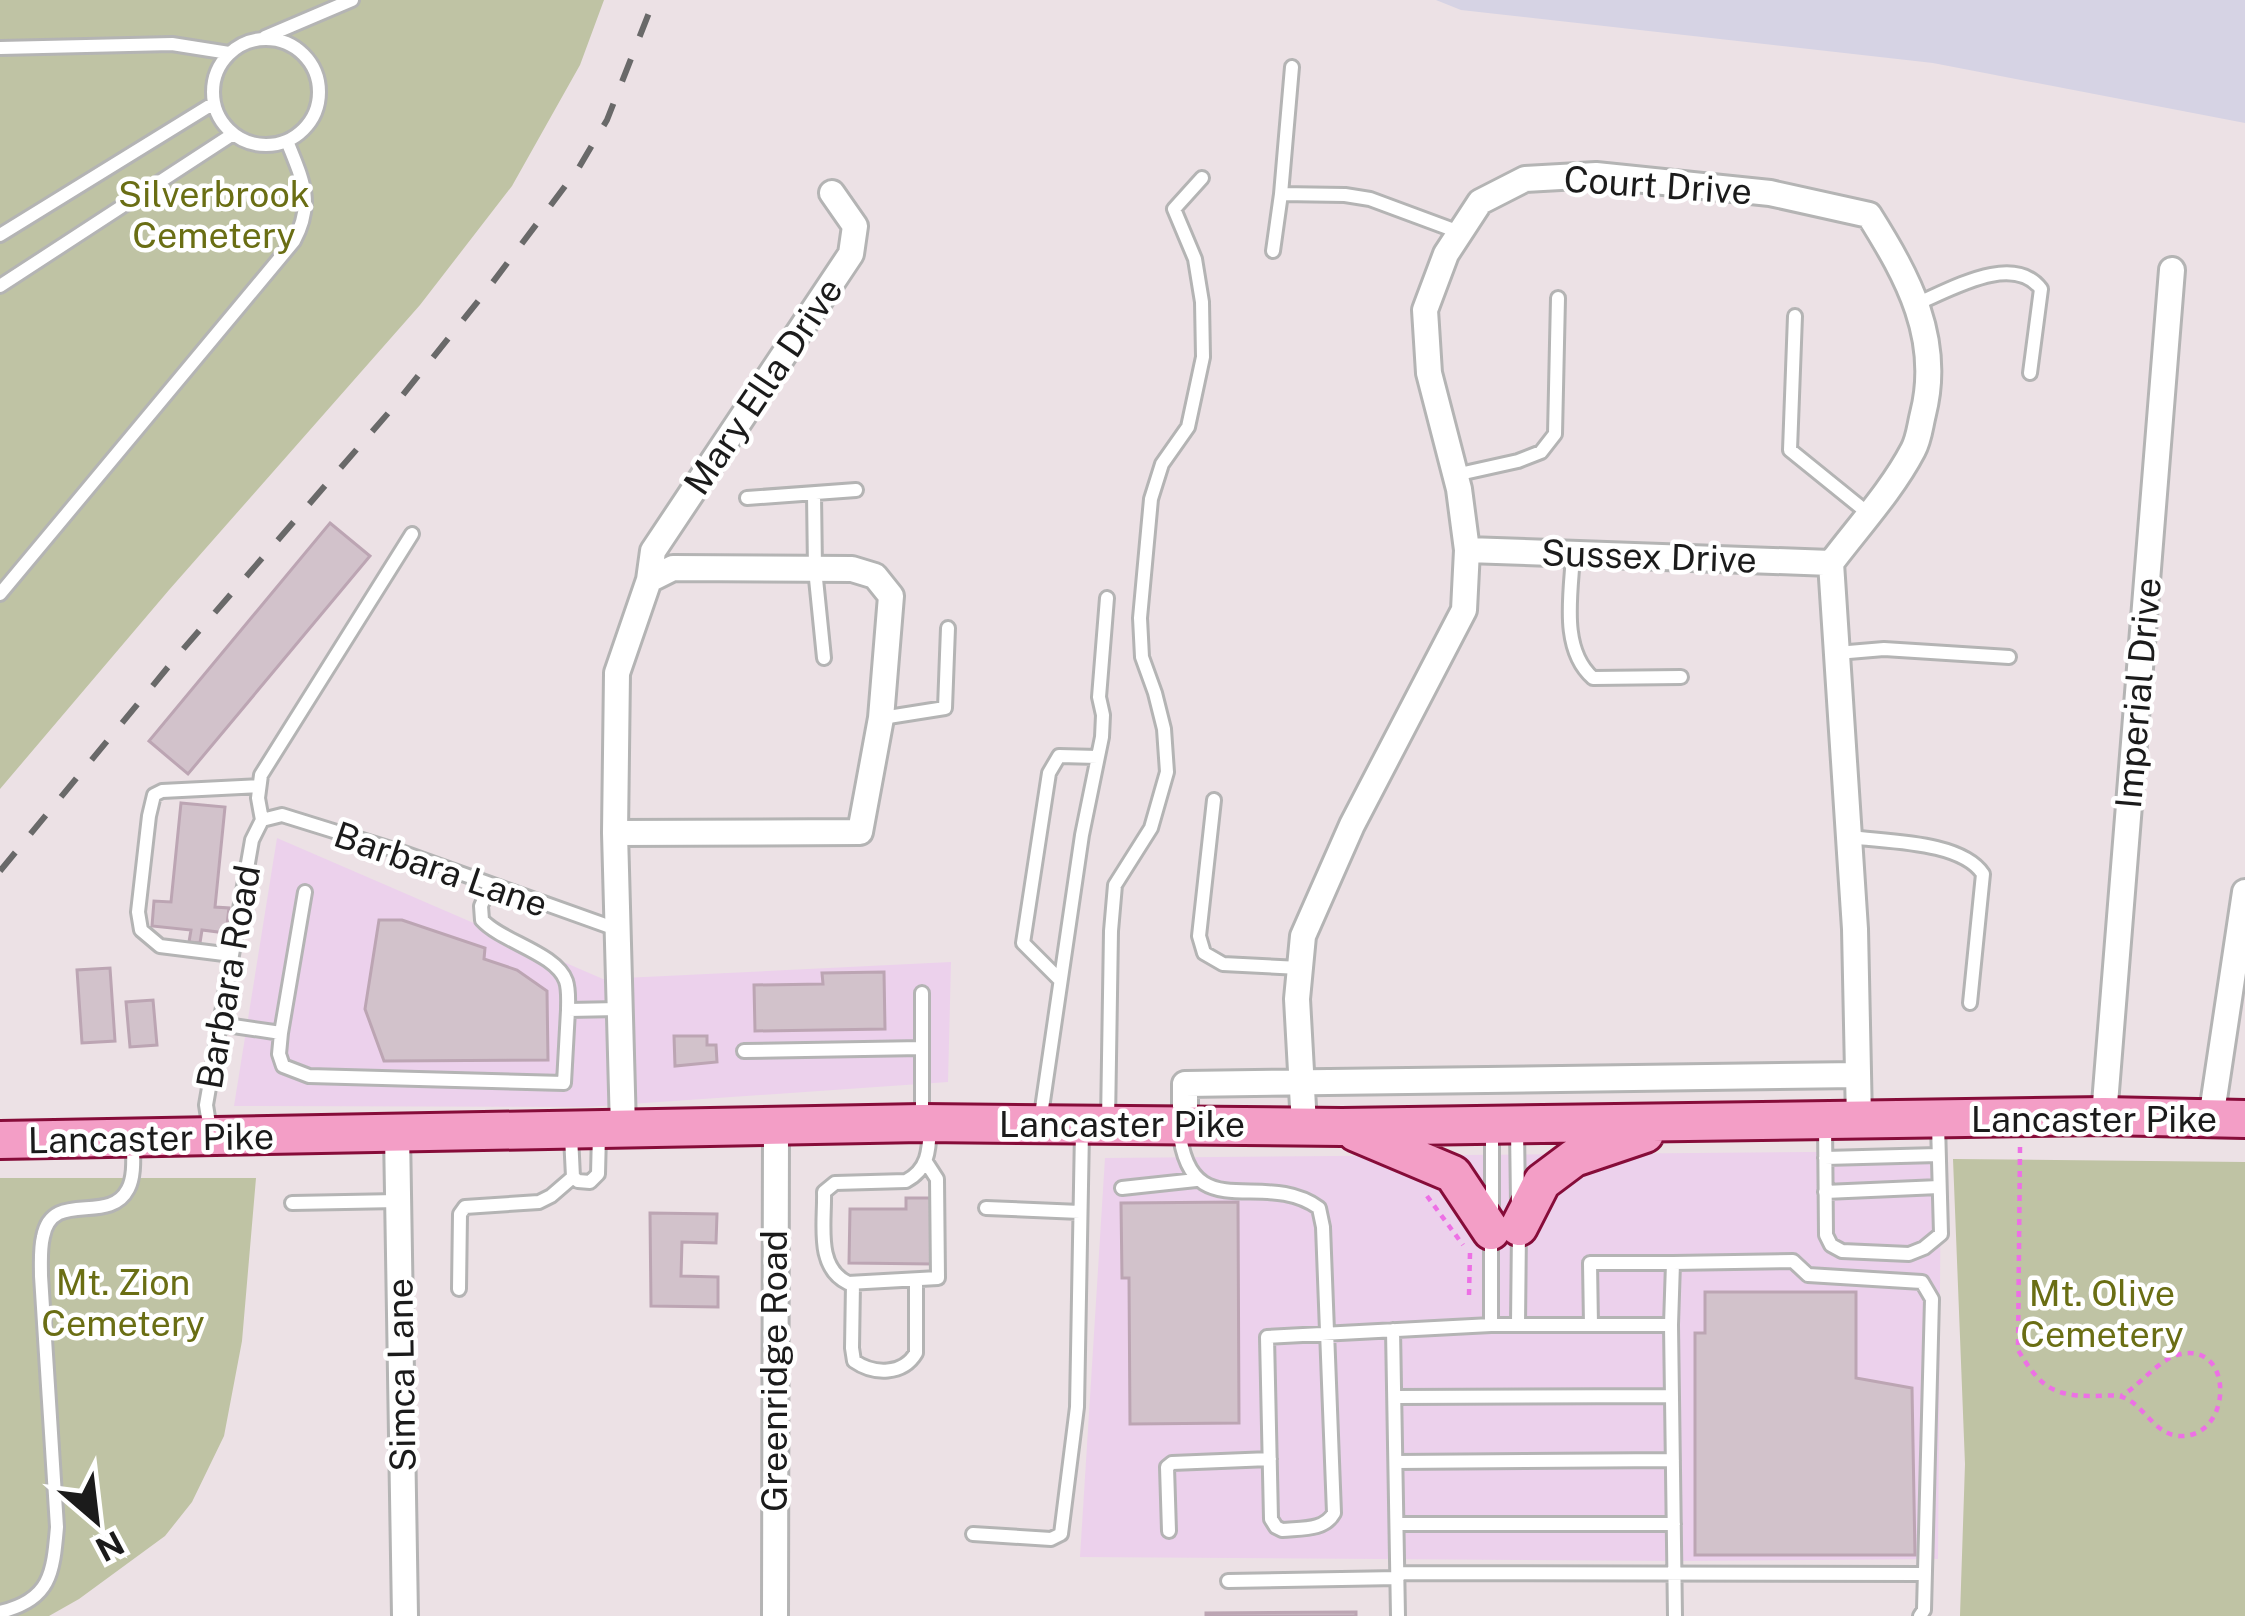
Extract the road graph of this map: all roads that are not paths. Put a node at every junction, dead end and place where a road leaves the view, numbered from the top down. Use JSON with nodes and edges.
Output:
{"nodes":[{"id":1,"x":352,"y":0,"type":"edge"},
{"id":2,"x":260,"y":39,"type":"junction"},
{"id":3,"x":0,"y":48,"type":"edge"},
{"id":4,"x":230,"y":52,"type":"junction"},
{"id":5,"x":1292,"y":67,"type":"dead end"},
{"id":6,"x":214,"y":103,"type":"junction"},
{"id":7,"x":233,"y":134,"type":"junction"},
{"id":8,"x":286,"y":141,"type":"junction"},
{"id":9,"x":1202,"y":178,"type":"dead end"},
{"id":10,"x":832,"y":193,"type":"dead end"},
{"id":11,"x":1281,"y":194,"type":"junction"},
{"id":12,"x":1460,"y":232,"type":"junction"},
{"id":13,"x":0,"y":235,"type":"edge"},
{"id":14,"x":1273,"y":251,"type":"dead end"},
{"id":15,"x":2172,"y":270,"type":"dead end"},
{"id":16,"x":0,"y":286,"type":"edge"},
{"id":17,"x":1558,"y":298,"type":"dead end"},
{"id":18,"x":1916,"y":304,"type":"junction"},
{"id":19,"x":1795,"y":316,"type":"dead end"},
{"id":20,"x":2030,"y":374,"type":"dead end"},
{"id":21,"x":1455,"y":475,"type":"junction"},
{"id":22,"x":856,"y":490,"type":"dead end"},
{"id":23,"x":814,"y":494,"type":"junction"},
{"id":24,"x":748,"y":497,"type":"dead end"},
{"id":25,"x":1869,"y":514,"type":"junction"},
{"id":26,"x":412,"y":534,"type":"dead end"},
{"id":27,"x":1467,"y":550,"type":"junction"},
{"id":28,"x":1573,"y":554,"type":"junction"},
{"id":29,"x":1832,"y":563,"type":"junction"},
{"id":30,"x":815,"y":568,"type":"junction"},
{"id":31,"x":649,"y":580,"type":"junction"},
{"id":32,"x":0,"y":594,"type":"edge"},
{"id":33,"x":1107,"y":598,"type":"dead end"},
{"id":34,"x":948,"y":628,"type":"dead end"},
{"id":35,"x":1837,"y":653,"type":"junction"},
{"id":36,"x":2009,"y":657,"type":"dead end"},
{"id":37,"x":824,"y":658,"type":"dead end"},
{"id":38,"x":1681,"y":677,"type":"dead end"},
{"id":39,"x":881,"y":718,"type":"junction"},
{"id":40,"x":1098,"y":757,"type":"junction"},
{"id":41,"x":260,"y":786,"type":"junction"},
{"id":42,"x":1214,"y":800,"type":"dead end"},
{"id":43,"x":262,"y":820,"type":"junction"},
{"id":44,"x":615,"y":833,"type":"junction"},
{"id":45,"x":1849,"y":836,"type":"junction"},
{"id":46,"x":490,"y":885,"type":"junction"},
{"id":47,"x":305,"y":892,"type":"dead end"},
{"id":48,"x":2245,"y":892,"type":"edge"},
{"id":49,"x":619,"y":930,"type":"junction"},
{"id":50,"x":232,"y":955,"type":"junction"},
{"id":51,"x":1300,"y":968,"type":"junction"},
{"id":52,"x":1060,"y":980,"type":"junction"},
{"id":53,"x":922,"y":993,"type":"dead end"},
{"id":54,"x":1970,"y":1003,"type":"dead end"},
{"id":55,"x":621,"y":1009,"type":"junction"},
{"id":56,"x":568,"y":1010,"type":"junction"},
{"id":57,"x":220,"y":1024,"type":"junction"},
{"id":58,"x":281,"y":1033,"type":"junction"},
{"id":59,"x":922,"y":1048,"type":"junction"},
{"id":60,"x":744,"y":1051,"type":"dead end"},
{"id":61,"x":1858,"y":1075,"type":"junction"},
{"id":62,"x":1301,"y":1081,"type":"junction"},
{"id":63,"x":2104,"y":1117,"type":"junction"},
{"id":64,"x":2228,"y":1119,"type":"edge"},
{"id":65,"x":1842,"y":1120,"type":"junction"},
{"id":66,"x":926,"y":1123,"type":"junction"},
{"id":67,"x":1677,"y":1123,"type":"junction"},
{"id":68,"x":1040,"y":1124,"type":"junction"},
{"id":69,"x":1095,"y":1124,"type":"junction"},
{"id":70,"x":1182,"y":1124,"type":"junction"},
{"id":71,"x":1304,"y":1125,"type":"junction"},
{"id":72,"x":1504,"y":1125,"type":"junction"},
{"id":73,"x":776,"y":1126,"type":"junction"},
{"id":74,"x":1342,"y":1126,"type":"junction"},
{"id":75,"x":598,"y":1129,"type":"junction"},
{"id":76,"x":397,"y":1133,"type":"junction"},
{"id":77,"x":212,"y":1137,"type":"junction"},
{"id":78,"x":1938,"y":1137,"type":"junction"},
{"id":79,"x":134,"y":1138,"type":"junction"},
{"id":80,"x":0,"y":1140,"type":"edge"},
{"id":81,"x":1825,"y":1157,"type":"junction"},
{"id":82,"x":926,"y":1162,"type":"junction"},
{"id":83,"x":572,"y":1177,"type":"junction"},
{"id":84,"x":1196,"y":1180,"type":"junction"},
{"id":85,"x":1122,"y":1187,"type":"dead end"},
{"id":86,"x":1939,"y":1187,"type":"junction"},
{"id":87,"x":1826,"y":1192,"type":"junction"},
{"id":88,"x":398,"y":1201,"type":"junction"},
{"id":89,"x":292,"y":1203,"type":"dead end"},
{"id":90,"x":986,"y":1208,"type":"dead end"},
{"id":91,"x":1081,"y":1212,"type":"junction"},
{"id":92,"x":1505,"y":1229,"type":"junction"},
{"id":93,"x":1673,"y":1263,"type":"junction"},
{"id":94,"x":916,"y":1280,"type":"junction"},
{"id":95,"x":853,"y":1282,"type":"junction"},
{"id":96,"x":459,"y":1289,"type":"dead end"},
{"id":97,"x":1518,"y":1324,"type":"junction"},
{"id":98,"x":1591,"y":1324,"type":"junction"},
{"id":99,"x":1491,"y":1325,"type":"junction"},
{"id":100,"x":1671,"y":1325,"type":"junction"},
{"id":101,"x":1393,"y":1330,"type":"junction"},
{"id":102,"x":1328,"y":1334,"type":"junction"},
{"id":103,"x":1672,"y":1396,"type":"junction"},
{"id":104,"x":1394,"y":1397,"type":"junction"},
{"id":105,"x":1270,"y":1459,"type":"junction"},
{"id":106,"x":1673,"y":1460,"type":"junction"},
{"id":107,"x":1396,"y":1462,"type":"junction"},
{"id":108,"x":1397,"y":1524,"type":"junction"},
{"id":109,"x":1674,"y":1524,"type":"junction"},
{"id":110,"x":1169,"y":1531,"type":"dead end"},
{"id":111,"x":973,"y":1534,"type":"dead end"},
{"id":112,"x":1675,"y":1574,"type":"junction"},
{"id":113,"x":1925,"y":1574,"type":"junction"},
{"id":114,"x":1398,"y":1575,"type":"junction"},
{"id":115,"x":1228,"y":1581,"type":"dead end"},
{"id":116,"x":0,"y":1612,"type":"edge"},
{"id":117,"x":405,"y":1616,"type":"edge"},
{"id":118,"x":775,"y":1616,"type":"edge"},
{"id":119,"x":1398,"y":1616,"type":"edge"},
{"id":120,"x":1676,"y":1616,"type":"edge"},
{"id":121,"x":1920,"y":1616,"type":"edge"}],
"edges":[{"from":1,"to":2,"type":"lane"},
{"from":2,"to":4,"type":"lane"},
{"from":2,"to":8,"type":"lane"},
{"from":3,"to":4,"type":"lane"},
{"from":4,"to":6,"type":"lane"},
{"from":5,"to":11,"type":"lane"},
{"from":6,"to":7,"type":"lane"},
{"from":6,"to":13,"type":"lane"},
{"from":7,"to":8,"type":"lane"},
{"from":7,"to":16,"type":"lane"},
{"from":8,"to":32,"type":"lane"},
{"from":9,"to":69,"type":"lane"},
{"from":10,"to":31,"type":"street","name":"Mary Ella Drive"},
{"from":11,"to":12,"type":"lane"},
{"from":11,"to":14,"type":"lane"},
{"from":12,"to":18,"type":"street","name":"Court Drive"},
{"from":12,"to":21,"type":"street","name":"Court Drive"},
{"from":15,"to":63,"type":"street","name":"Imperial Drive"},
{"from":17,"to":21,"type":"lane"},
{"from":18,"to":20,"type":"lane"},
{"from":18,"to":25,"type":"street","name":"Court Drive"},
{"from":19,"to":25,"type":"lane"},
{"from":21,"to":27,"type":"street","name":"Court Drive"},
{"from":22,"to":23,"type":"lane"},
{"from":23,"to":24,"type":"lane"},
{"from":23,"to":30,"type":"lane"},
{"from":25,"to":29,"type":"street","name":"Court Drive"},
{"from":26,"to":41,"type":"lane"},
{"from":27,"to":28,"type":"street","name":"Sussex Drive"},
{"from":27,"to":51,"type":"street","name":"Court Drive"},
{"from":28,"to":29,"type":"street","name":"Sussex Drive"},
{"from":28,"to":38,"type":"lane"},
{"from":29,"to":35,"type":"street"},
{"from":30,"to":31,"type":"street"},
{"from":30,"to":37,"type":"lane"},
{"from":30,"to":39,"type":"street"},
{"from":31,"to":44,"type":"street","name":"Mary Ella Drive"},
{"from":33,"to":40,"type":"lane"},
{"from":34,"to":39,"type":"lane"},
{"from":35,"to":36,"type":"lane"},
{"from":35,"to":45,"type":"street"},
{"from":39,"to":44,"type":"street"},
{"from":40,"to":52,"type":"lane"},
{"from":40,"to":52,"type":"lane"},
{"from":41,"to":43,"type":"lane","name":"Barbara Road"},
{"from":41,"to":50,"type":"lane"},
{"from":42,"to":51,"type":"lane"},
{"from":43,"to":46,"type":"lane","name":"Barbara Lane"},
{"from":43,"to":50,"type":"lane","name":"Barbara Road"},
{"from":44,"to":49,"type":"street","name":"Mary Ella Drive"},
{"from":45,"to":54,"type":"lane"},
{"from":45,"to":61,"type":"street"},
{"from":46,"to":49,"type":"lane","name":"Barbara Lane"},
{"from":46,"to":56,"type":"lane"},
{"from":47,"to":58,"type":"lane"},
{"from":48,"to":64,"type":"street"},
{"from":49,"to":55,"type":"street","name":"Mary Ella Drive"},
{"from":50,"to":57,"type":"lane","name":"Barbara Road"},
{"from":51,"to":62,"type":"street","name":"Court Drive"},
{"from":52,"to":68,"type":"lane"},
{"from":53,"to":59,"type":"lane"},
{"from":55,"to":56,"type":"lane"},
{"from":55,"to":75,"type":"street","name":"Mary Ella Drive"},
{"from":56,"to":58,"type":"lane"},
{"from":57,"to":58,"type":"lane"},
{"from":57,"to":77,"type":"lane","name":"Barbara Road"},
{"from":59,"to":60,"type":"lane"},
{"from":59,"to":66,"type":"lane"},
{"from":61,"to":62,"type":"street"},
{"from":61,"to":65,"type":"street"},
{"from":62,"to":70,"type":"street"},
{"from":62,"to":71,"type":"street","name":"Court Drive"},
{"from":63,"to":64,"type":"main road","name":"Lancaster Pike"},
{"from":63,"to":78,"type":"main road","name":"Lancaster Pike"},
{"from":65,"to":67,"type":"main road","name":"Lancaster Pike"},
{"from":65,"to":78,"type":"main road","name":"Lancaster Pike"},
{"from":65,"to":81,"type":"lane"},
{"from":66,"to":68,"type":"main road","name":"Lancaster Pike"},
{"from":66,"to":73,"type":"main road","name":"Lancaster Pike"},
{"from":66,"to":82,"type":"lane"},
{"from":67,"to":72,"type":"main road","name":"Lancaster Pike"},
{"from":67,"to":92,"type":"main road"},
{"from":68,"to":69,"type":"main road","name":"Lancaster Pike"},
{"from":69,"to":70,"type":"main road","name":"Lancaster Pike"},
{"from":69,"to":91,"type":"lane"},
{"from":70,"to":71,"type":"main road","name":"Lancaster Pike"},
{"from":70,"to":84,"type":"lane"},
{"from":71,"to":74,"type":"main road","name":"Lancaster Pike"},
{"from":72,"to":74,"type":"main road","name":"Lancaster Pike"},
{"from":72,"to":92,"type":"lane"},
{"from":72,"to":92,"type":"lane"},
{"from":73,"to":75,"type":"main road","name":"Lancaster Pike"},
{"from":73,"to":118,"type":"street","name":"Greenridge Road"},
{"from":74,"to":92,"type":"main road"},
{"from":75,"to":76,"type":"main road","name":"Lancaster Pike"},
{"from":75,"to":83,"type":"lane"},
{"from":75,"to":83,"type":"lane"},
{"from":76,"to":77,"type":"main road","name":"Lancaster Pike"},
{"from":76,"to":88,"type":"street","name":"Simca Lane"},
{"from":77,"to":79,"type":"main road","name":"Lancaster Pike"},
{"from":78,"to":81,"type":"lane"},
{"from":78,"to":86,"type":"lane"},
{"from":79,"to":80,"type":"main road","name":"Lancaster Pike"},
{"from":79,"to":116,"type":"lane"},
{"from":81,"to":87,"type":"lane"},
{"from":82,"to":94,"type":"lane"},
{"from":82,"to":95,"type":"lane"},
{"from":83,"to":96,"type":"lane"},
{"from":84,"to":85,"type":"lane"},
{"from":84,"to":102,"type":"lane"},
{"from":86,"to":87,"type":"lane"},
{"from":86,"to":87,"type":"lane"},
{"from":88,"to":89,"type":"lane"},
{"from":88,"to":117,"type":"street","name":"Simca Lane"},
{"from":90,"to":91,"type":"lane"},
{"from":91,"to":111,"type":"lane"},
{"from":92,"to":97,"type":"lane"},
{"from":92,"to":99,"type":"lane"},
{"from":93,"to":98,"type":"lane"},
{"from":93,"to":100,"type":"lane"},
{"from":93,"to":113,"type":"lane"},
{"from":94,"to":95,"type":"lane"},
{"from":94,"to":95,"type":"lane"},
{"from":97,"to":98,"type":"lane"},
{"from":97,"to":99,"type":"lane"},
{"from":98,"to":100,"type":"lane"},
{"from":99,"to":101,"type":"lane"},
{"from":100,"to":103,"type":"lane"},
{"from":101,"to":102,"type":"lane"},
{"from":101,"to":104,"type":"lane"},
{"from":102,"to":105,"type":"lane"},
{"from":102,"to":105,"type":"lane"},
{"from":103,"to":104,"type":"lane"},
{"from":103,"to":106,"type":"lane"},
{"from":104,"to":107,"type":"lane"},
{"from":105,"to":110,"type":"lane"},
{"from":106,"to":107,"type":"lane"},
{"from":106,"to":109,"type":"lane"},
{"from":107,"to":108,"type":"lane"},
{"from":108,"to":109,"type":"lane"},
{"from":108,"to":114,"type":"lane"},
{"from":109,"to":112,"type":"lane"},
{"from":112,"to":113,"type":"lane"},
{"from":112,"to":114,"type":"lane"},
{"from":112,"to":120,"type":"lane"},
{"from":113,"to":121,"type":"lane"},
{"from":114,"to":115,"type":"lane"},
{"from":114,"to":119,"type":"lane"}]}
